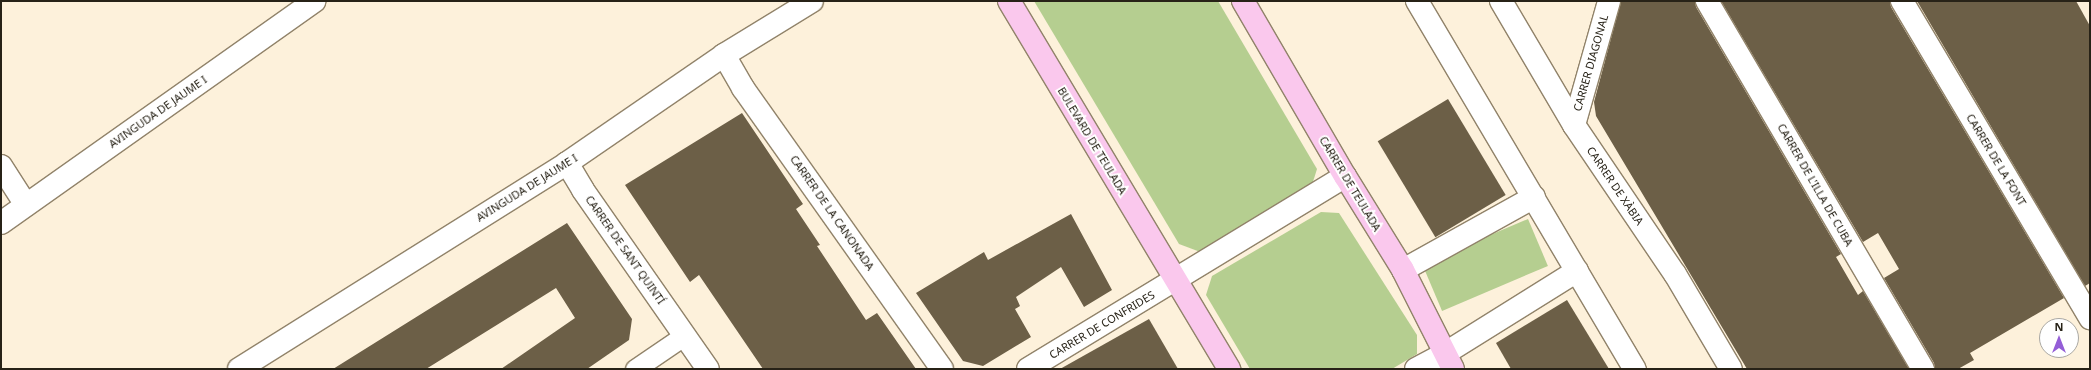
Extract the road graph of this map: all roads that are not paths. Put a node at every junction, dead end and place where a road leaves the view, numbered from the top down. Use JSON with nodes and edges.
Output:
{"nodes":[{"id":1,"x":314,"y":1,"type":"edge"},
{"id":2,"x":812,"y":1,"type":"edge"},
{"id":3,"x":1009,"y":1,"type":"edge"},
{"id":4,"x":1243,"y":1,"type":"edge"},
{"id":5,"x":1417,"y":1,"type":"edge"},
{"id":6,"x":1500,"y":1,"type":"edge"},
{"id":7,"x":1609,"y":1,"type":"edge"},
{"id":8,"x":1707,"y":1,"type":"edge"},
{"id":9,"x":1902,"y":1,"type":"edge"},
{"id":10,"x":724,"y":55,"type":"junction"},
{"id":11,"x":1574,"y":125,"type":"junction"},
{"id":12,"x":567,"y":163,"type":"junction"},
{"id":13,"x":1,"y":166,"type":"edge"},
{"id":14,"x":1345,"y":176,"type":"junction"},
{"id":15,"x":1534,"y":197,"type":"junction"},
{"id":16,"x":26,"y":206,"type":"junction"},
{"id":17,"x":1,"y":223,"type":"edge"},
{"id":18,"x":1403,"y":270,"type":"junction"},
{"id":19,"x":1577,"y":271,"type":"junction"},
{"id":20,"x":1176,"y":280,"type":"junction"},
{"id":21,"x":2090,"y":318,"type":"edge"},
{"id":22,"x":685,"y":335,"type":"junction"},
{"id":23,"x":1449,"y":362,"type":"edge"},
{"id":24,"x":241,"y":368,"type":"edge"},
{"id":25,"x":635,"y":369,"type":"edge"},
{"id":26,"x":708,"y":369,"type":"edge"},
{"id":27,"x":942,"y":369,"type":"edge"},
{"id":28,"x":1028,"y":369,"type":"edge"},
{"id":29,"x":1229,"y":369,"type":"edge"},
{"id":30,"x":1416,"y":369,"type":"edge"},
{"id":31,"x":1636,"y":369,"type":"edge"},
{"id":32,"x":1731,"y":369,"type":"edge"},
{"id":33,"x":1923,"y":369,"type":"edge"}],
"edges":[{"from":1,"to":16,"type":"street","name":"AVINGUDA DE JAUME I"},
{"from":2,"to":10,"type":"street","name":"AVINGUDA DE JAUME I"},
{"from":3,"to":20,"type":"main road","name":"BULEVARD DE TEULADA"},
{"from":4,"to":14,"type":"main road","name":"CARRER DE TEULADA"},
{"from":5,"to":15,"type":"street"},
{"from":6,"to":11,"type":"street","name":"CARRER DE XÀBIA"},
{"from":7,"to":11,"type":"street","name":"CARRER DIAGONAL"},
{"from":8,"to":33,"type":"street","name":"CARRER DE L'ILLA DE CUBA"},
{"from":9,"to":21,"type":"street","name":"CARRER DE LA FONT"},
{"from":10,"to":12,"type":"street","name":"AVINGUDA DE JAUME I"},
{"from":10,"to":27,"type":"street","name":"CARRER DE LA CANONADA"},
{"from":11,"to":32,"type":"street","name":"CARRER DE XÀBIA"},
{"from":12,"to":22,"type":"street","name":"CARRER DE SANT QUINTÍ"},
{"from":12,"to":24,"type":"street","name":"AVINGUDA DE JAUME I"},
{"from":13,"to":16,"type":"street"},
{"from":14,"to":18,"type":"main road","name":"CARRER DE TEULADA"},
{"from":14,"to":20,"type":"street"},
{"from":15,"to":18,"type":"street"},
{"from":15,"to":19,"type":"street"},
{"from":16,"to":17,"type":"street","name":"AVINGUDA DE JAUME I"},
{"from":18,"to":23,"type":"main road","name":"CARRER DE TEULADA"},
{"from":19,"to":23,"type":"street"},
{"from":19,"to":31,"type":"street"},
{"from":20,"to":28,"type":"street","name":"CARRER DE CONFRIDES"},
{"from":20,"to":29,"type":"main road","name":"BULEVARD DE TEULADA"},
{"from":22,"to":25,"type":"street"},
{"from":22,"to":26,"type":"street","name":"CARRER DE SANT QUINTÍ"},
{"from":23,"to":30,"type":"street"}]}
